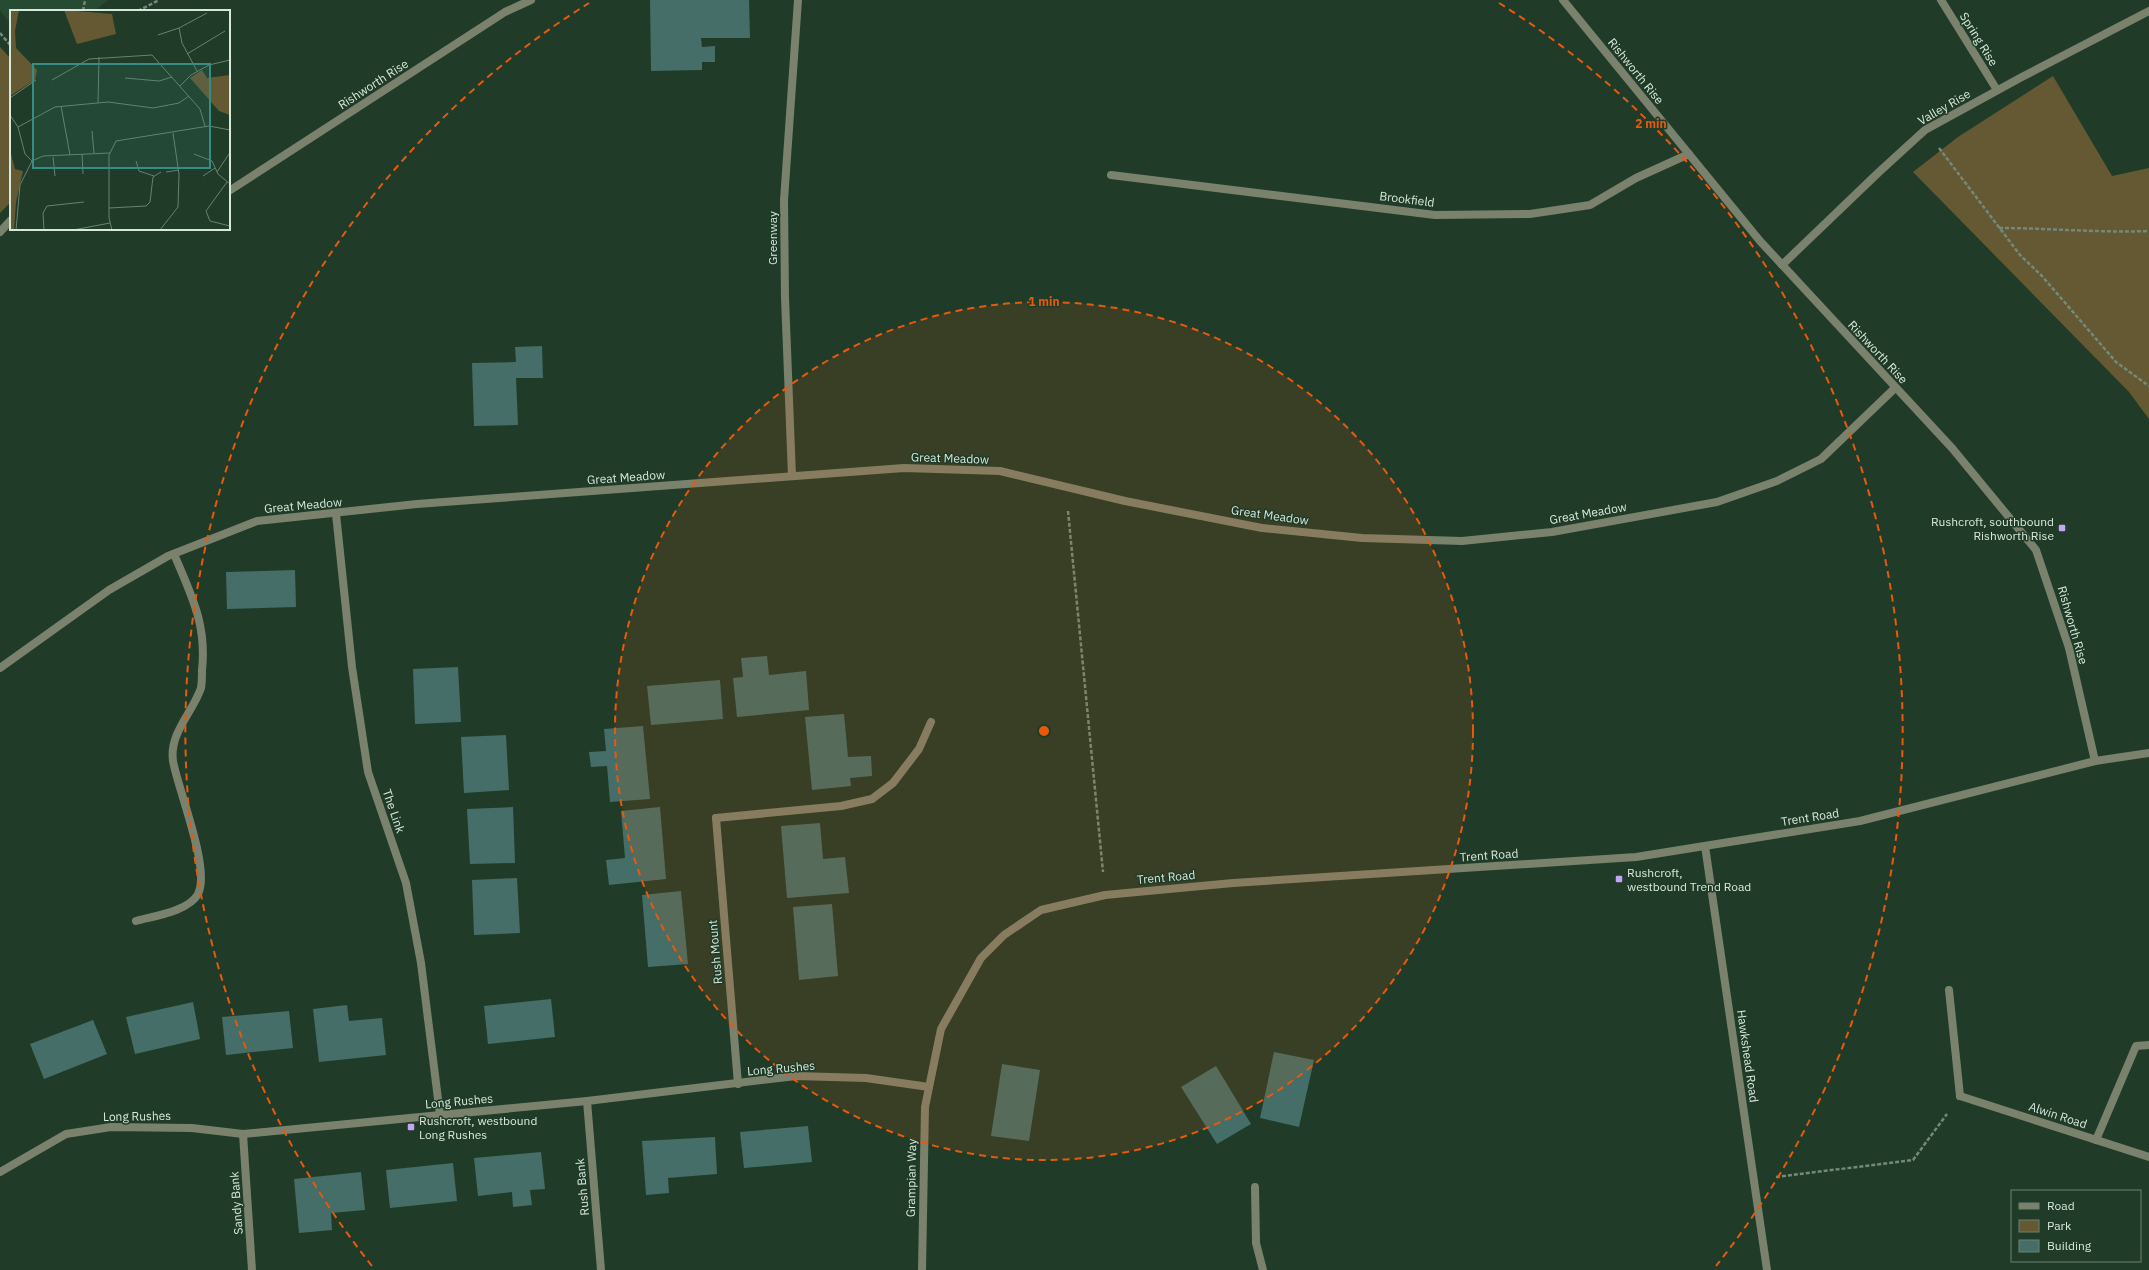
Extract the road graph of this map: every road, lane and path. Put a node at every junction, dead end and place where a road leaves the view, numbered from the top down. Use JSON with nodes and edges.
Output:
{"nodes":[{"id":1,"x":85,"y":0,"type":"edge"},
{"id":2,"x":159,"y":0,"type":"edge"},
{"id":3,"x":531,"y":0,"type":"edge"},
{"id":4,"x":798,"y":0,"type":"edge"},
{"id":5,"x":1563,"y":0,"type":"edge"},
{"id":6,"x":1941,"y":0,"type":"edge"},
{"id":7,"x":83,"y":10,"type":"edge"},
{"id":8,"x":140,"y":10,"type":"edge"},
{"id":9,"x":2149,"y":12,"type":"edge"},
{"id":10,"x":0,"y":33,"type":"edge"},
{"id":11,"x":10,"y":45,"type":"edge"},
{"id":12,"x":1997,"y":90,"type":"junction"},
{"id":13,"x":1925,"y":130,"type":"junction"},
{"id":14,"x":1689,"y":154,"type":"junction"},
{"id":15,"x":1112,"y":175,"type":"dead end"},
{"id":16,"x":230,"y":190,"type":"edge"},
{"id":17,"x":10,"y":221,"type":"edge"},
{"id":18,"x":1999,"y":228,"type":"junction"},
{"id":19,"x":2149,"y":231,"type":"edge"},
{"id":20,"x":0,"y":232,"type":"edge"},
{"id":21,"x":1782,"y":265,"type":"junction"},
{"id":22,"x":2149,"y":386,"type":"edge"},
{"id":23,"x":1895,"y":388,"type":"junction"},
{"id":24,"x":792,"y":476,"type":"junction"},
{"id":25,"x":1065,"y":487,"type":"junction"},
{"id":26,"x":336,"y":514,"type":"junction"},
{"id":27,"x":174,"y":554,"type":"junction"},
{"id":28,"x":0,"y":668,"type":"edge"},
{"id":29,"x":931,"y":722,"type":"dead end"},
{"id":30,"x":2149,"y":752,"type":"edge"},
{"id":31,"x":2095,"y":761,"type":"junction"},
{"id":32,"x":1704,"y":846,"type":"junction"},
{"id":33,"x":1105,"y":895,"type":"junction"},
{"id":34,"x":136,"y":921,"type":"dead end"},
{"id":35,"x":1949,"y":990,"type":"dead end"},
{"id":36,"x":2149,"y":1045,"type":"edge"},
{"id":37,"x":738,"y":1084,"type":"junction"},
{"id":38,"x":929,"y":1087,"type":"junction"},
{"id":39,"x":1960,"y":1096,"type":"junction"},
{"id":40,"x":587,"y":1102,"type":"junction"},
{"id":41,"x":440,"y":1115,"type":"junction"},
{"id":42,"x":243,"y":1134,"type":"junction"},
{"id":43,"x":2096,"y":1140,"type":"junction"},
{"id":44,"x":2149,"y":1157,"type":"edge"},
{"id":45,"x":0,"y":1172,"type":"edge"},
{"id":46,"x":1754,"y":1180,"type":"junction"},
{"id":47,"x":1255,"y":1187,"type":"dead end"},
{"id":48,"x":252,"y":1270,"type":"edge"},
{"id":49,"x":601,"y":1270,"type":"edge"},
{"id":50,"x":922,"y":1270,"type":"edge"},
{"id":51,"x":1262,"y":1270,"type":"edge"},
{"id":52,"x":1767,"y":1270,"type":"edge"}],
"edges":[{"from":1,"to":7,"type":"path"},
{"from":2,"to":8,"type":"path"},
{"from":3,"to":16,"type":"street","name":"Rishworth Rise"},
{"from":4,"to":24,"type":"street","name":"Greenway"},
{"from":5,"to":14,"type":"street","name":"Rishworth Rise"},
{"from":6,"to":12,"type":"street","name":"Spring Rise"},
{"from":9,"to":12,"type":"street","name":"Valley Rise"},
{"from":10,"to":11,"type":"path"},
{"from":12,"to":13,"type":"street","name":"Valley Rise"},
{"from":13,"to":18,"type":"path"},
{"from":13,"to":21,"type":"street","name":"Valley Rise"},
{"from":14,"to":15,"type":"street","name":"Brookfield"},
{"from":14,"to":21,"type":"street","name":"Rishworth Rise"},
{"from":17,"to":20,"type":"street"},
{"from":18,"to":19,"type":"path"},
{"from":18,"to":22,"type":"path"},
{"from":21,"to":23,"type":"street","name":"Rishworth Rise"},
{"from":23,"to":25,"type":"street","name":"Great Meadow"},
{"from":23,"to":31,"type":"street","name":"Rishworth Rise"},
{"from":24,"to":25,"type":"street","name":"Great Meadow"},
{"from":24,"to":26,"type":"street","name":"Great Meadow"},
{"from":25,"to":33,"type":"path"},
{"from":26,"to":27,"type":"street","name":"Great Meadow"},
{"from":26,"to":41,"type":"street","name":"The Link"},
{"from":27,"to":28,"type":"street","name":"Great Meadow"},
{"from":27,"to":34,"type":"street"},
{"from":29,"to":37,"type":"street","name":"Rush Mount"},
{"from":30,"to":31,"type":"street","name":"Trent Road"},
{"from":31,"to":32,"type":"street","name":"Trent Road"},
{"from":32,"to":33,"type":"street","name":"Trent Road"},
{"from":32,"to":46,"type":"street","name":"Hawkshead Road"},
{"from":33,"to":38,"type":"street","name":"Trent Road"},
{"from":35,"to":39,"type":"street"},
{"from":36,"to":43,"type":"street"},
{"from":37,"to":38,"type":"street","name":"Long Rushes"},
{"from":37,"to":40,"type":"street","name":"Long Rushes"},
{"from":38,"to":50,"type":"street","name":"Grampian Way"},
{"from":39,"to":43,"type":"street","name":"Alwin Road"},
{"from":39,"to":46,"type":"path"},
{"from":40,"to":41,"type":"street","name":"Long Rushes"},
{"from":40,"to":49,"type":"street","name":"Rush Bank"},
{"from":41,"to":42,"type":"street","name":"Long Rushes"},
{"from":42,"to":45,"type":"street","name":"Long Rushes"},
{"from":42,"to":48,"type":"street","name":"Sandy Bank"},
{"from":43,"to":44,"type":"street","name":"Alwin Road"},
{"from":46,"to":52,"type":"street","name":"Hawkshead Road"},
{"from":47,"to":51,"type":"street"}]}
